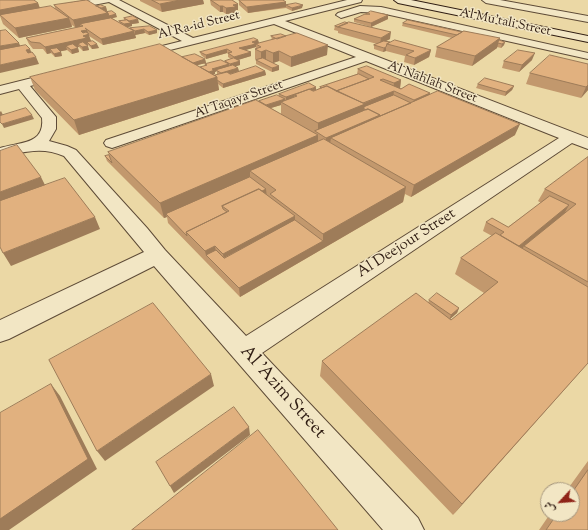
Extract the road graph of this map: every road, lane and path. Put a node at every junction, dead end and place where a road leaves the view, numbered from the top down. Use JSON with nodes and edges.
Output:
{"nodes":[{"id":1,"x":106,"y":0,"type":"edge"},
{"id":2,"x":113,"y":0,"type":"edge"},
{"id":3,"x":358,"y":0,"type":"edge"},
{"id":4,"x":398,"y":0,"type":"edge"},
{"id":5,"x":436,"y":0,"type":"edge"},
{"id":6,"x":486,"y":0,"type":"edge"},
{"id":7,"x":308,"y":2,"type":"dead end"},
{"id":8,"x":326,"y":8,"type":"junction"},
{"id":9,"x":53,"y":10,"type":"edge"},
{"id":10,"x":561,"y":15,"type":"junction"},
{"id":11,"x":531,"y":18,"type":"junction"},
{"id":12,"x":588,"y":18,"type":"edge"},
{"id":13,"x":329,"y":20,"type":"dead end"},
{"id":14,"x":276,"y":21,"type":"junction"},
{"id":15,"x":315,"y":26,"type":"dead end"},
{"id":16,"x":575,"y":27,"type":"junction"},
{"id":17,"x":588,"y":30,"type":"edge"},
{"id":18,"x":302,"y":31,"type":"junction"},
{"id":19,"x":588,"y":39,"type":"edge"},
{"id":20,"x":193,"y":42,"type":"junction"},
{"id":21,"x":588,"y":56,"type":"edge"},
{"id":22,"x":366,"y":57,"type":"junction"},
{"id":23,"x":127,"y":58,"type":"edge"},
{"id":24,"x":74,"y":72,"type":"edge"},
{"id":25,"x":22,"y":85,"type":"junction"},
{"id":26,"x":0,"y":90,"type":"edge"},
{"id":27,"x":579,"y":140,"type":"edge"},
{"id":28,"x":112,"y":143,"type":"dead end"},
{"id":29,"x":37,"y":146,"type":"junction"},
{"id":30,"x":0,"y":153,"type":"edge"},
{"id":31,"x":157,"y":255,"type":"junction"},
{"id":32,"x":0,"y":332,"type":"edge"},
{"id":33,"x":244,"y":351,"type":"junction"},
{"id":34,"x":406,"y":530,"type":"edge"}],
"edges":[{"from":1,"to":9,"type":"street"},
{"from":2,"to":20,"type":"street"},
{"from":3,"to":8,"type":"street","name":"Al Ra-id Street"},
{"from":4,"to":19,"type":"street"},
{"from":5,"to":11,"type":"street"},
{"from":6,"to":10,"type":"street"},
{"from":7,"to":8,"type":"street"},
{"from":8,"to":14,"type":"street","name":"Al Ra-id Street"},
{"from":10,"to":11,"type":"street"},
{"from":10,"to":12,"type":"street"},
{"from":10,"to":16,"type":"street"},
{"from":11,"to":16,"type":"street"},
{"from":13,"to":21,"type":"street","name":"Al Mu'tali Street"},
{"from":14,"to":18,"type":"street","name":"Al Nahlah Street"},
{"from":14,"to":20,"type":"street","name":"Al Ra-id Street"},
{"from":15,"to":18,"type":"street"},
{"from":16,"to":17,"type":"street"},
{"from":18,"to":22,"type":"street","name":"Al Nahlah Street"},
{"from":20,"to":23,"type":"street","name":"Al Ra-id Street"},
{"from":22,"to":27,"type":"street","name":"Al Nahlah Street"},
{"from":22,"to":28,"type":"street","name":"Al Taqaya Street"},
{"from":24,"to":25,"type":"street"},
{"from":25,"to":26,"type":"street"},
{"from":25,"to":29,"type":"street"},
{"from":27,"to":33,"type":"street","name":"Al Deejour Street"},
{"from":29,"to":30,"type":"street","name":"Al 'Azim Street"},
{"from":29,"to":31,"type":"street","name":"Al 'Azim Street"},
{"from":31,"to":32,"type":"street"},
{"from":31,"to":33,"type":"street","name":"Al 'Azim Street"},
{"from":33,"to":34,"type":"street","name":"Al 'Azim Street"}]}
